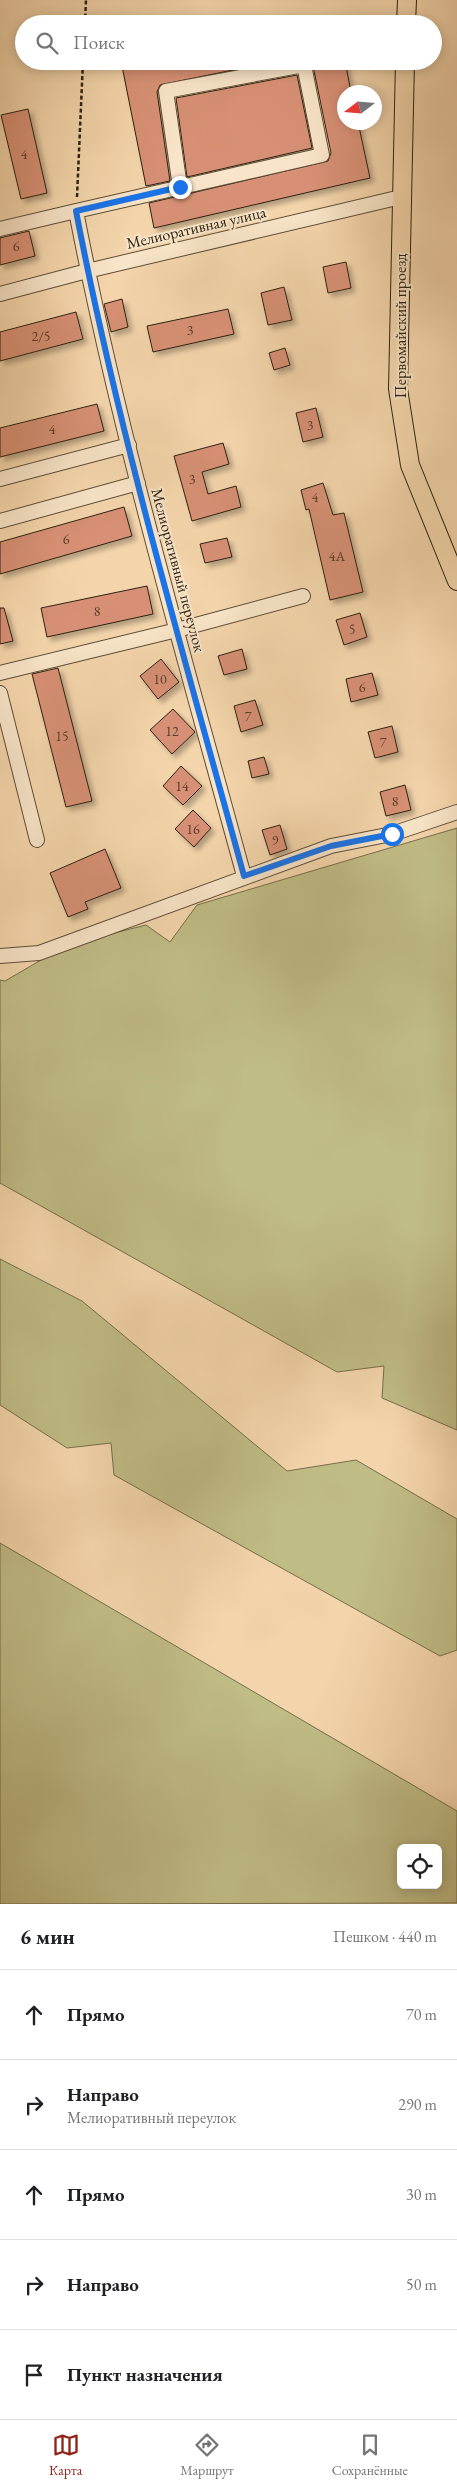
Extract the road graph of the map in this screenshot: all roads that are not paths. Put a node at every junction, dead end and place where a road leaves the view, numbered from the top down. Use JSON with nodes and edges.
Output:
{"nodes":[{"id":1,"x":407,"y":0,"type":"edge"},
{"id":2,"x":406,"y":15,"type":"edge"},
{"id":3,"x":278,"y":70,"type":"edge"},
{"id":4,"x":305,"y":70,"type":"edge"},
{"id":5,"x":405,"y":70,"type":"edge"},
{"id":6,"x":180,"y":187,"type":"junction"},
{"id":7,"x":401,"y":197,"type":"junction"},
{"id":8,"x":76,"y":211,"type":"junction"},
{"id":9,"x":0,"y":229,"type":"edge"},
{"id":10,"x":87,"y":270,"type":"junction"},
{"id":11,"x":0,"y":294,"type":"edge"},
{"id":12,"x":129,"y":445,"type":"junction"},
{"id":13,"x":0,"y":479,"type":"edge"},
{"id":14,"x":138,"y":483,"type":"junction"},
{"id":15,"x":0,"y":521,"type":"edge"},
{"id":16,"x":457,"y":581,"type":"edge"},
{"id":17,"x":303,"y":596,"type":"dead end"},
{"id":18,"x":177,"y":630,"type":"junction"},
{"id":19,"x":0,"y":673,"type":"edge"},
{"id":20,"x":0,"y":693,"type":"edge"},
{"id":21,"x":457,"y":812,"type":"edge"},
{"id":22,"x":37,"y":840,"type":"dead end"},
{"id":23,"x":244,"y":876,"type":"junction"},
{"id":24,"x":0,"y":956,"type":"edge"}],
"edges":[{"from":1,"to":2,"type":"main road"},
{"from":3,"to":6,"type":"street"},
{"from":4,"to":6,"type":"street"},
{"from":5,"to":7,"type":"main road","name":"Первомайский проезд"},
{"from":6,"to":8,"type":"street"},
{"from":7,"to":10,"type":"street","name":"Мелиоративная улица"},
{"from":7,"to":16,"type":"main road","name":"Первомайский проезд"},
{"from":8,"to":9,"type":"street"},
{"from":8,"to":10,"type":"street","name":"Мелиоративный переулок"},
{"from":10,"to":11,"type":"street","name":"Мелиоративная улица"},
{"from":10,"to":12,"type":"street","name":"Мелиоративный переулок"},
{"from":12,"to":13,"type":"street"},
{"from":12,"to":14,"type":"street","name":"Мелиоративный переулок"},
{"from":14,"to":15,"type":"street"},
{"from":14,"to":18,"type":"street","name":"Мелиоративный переулок"},
{"from":17,"to":18,"type":"street"},
{"from":18,"to":19,"type":"street"},
{"from":18,"to":23,"type":"street","name":"Мелиоративный переулок"},
{"from":20,"to":22,"type":"street"},
{"from":21,"to":23,"type":"street"},
{"from":23,"to":24,"type":"street"}]}
